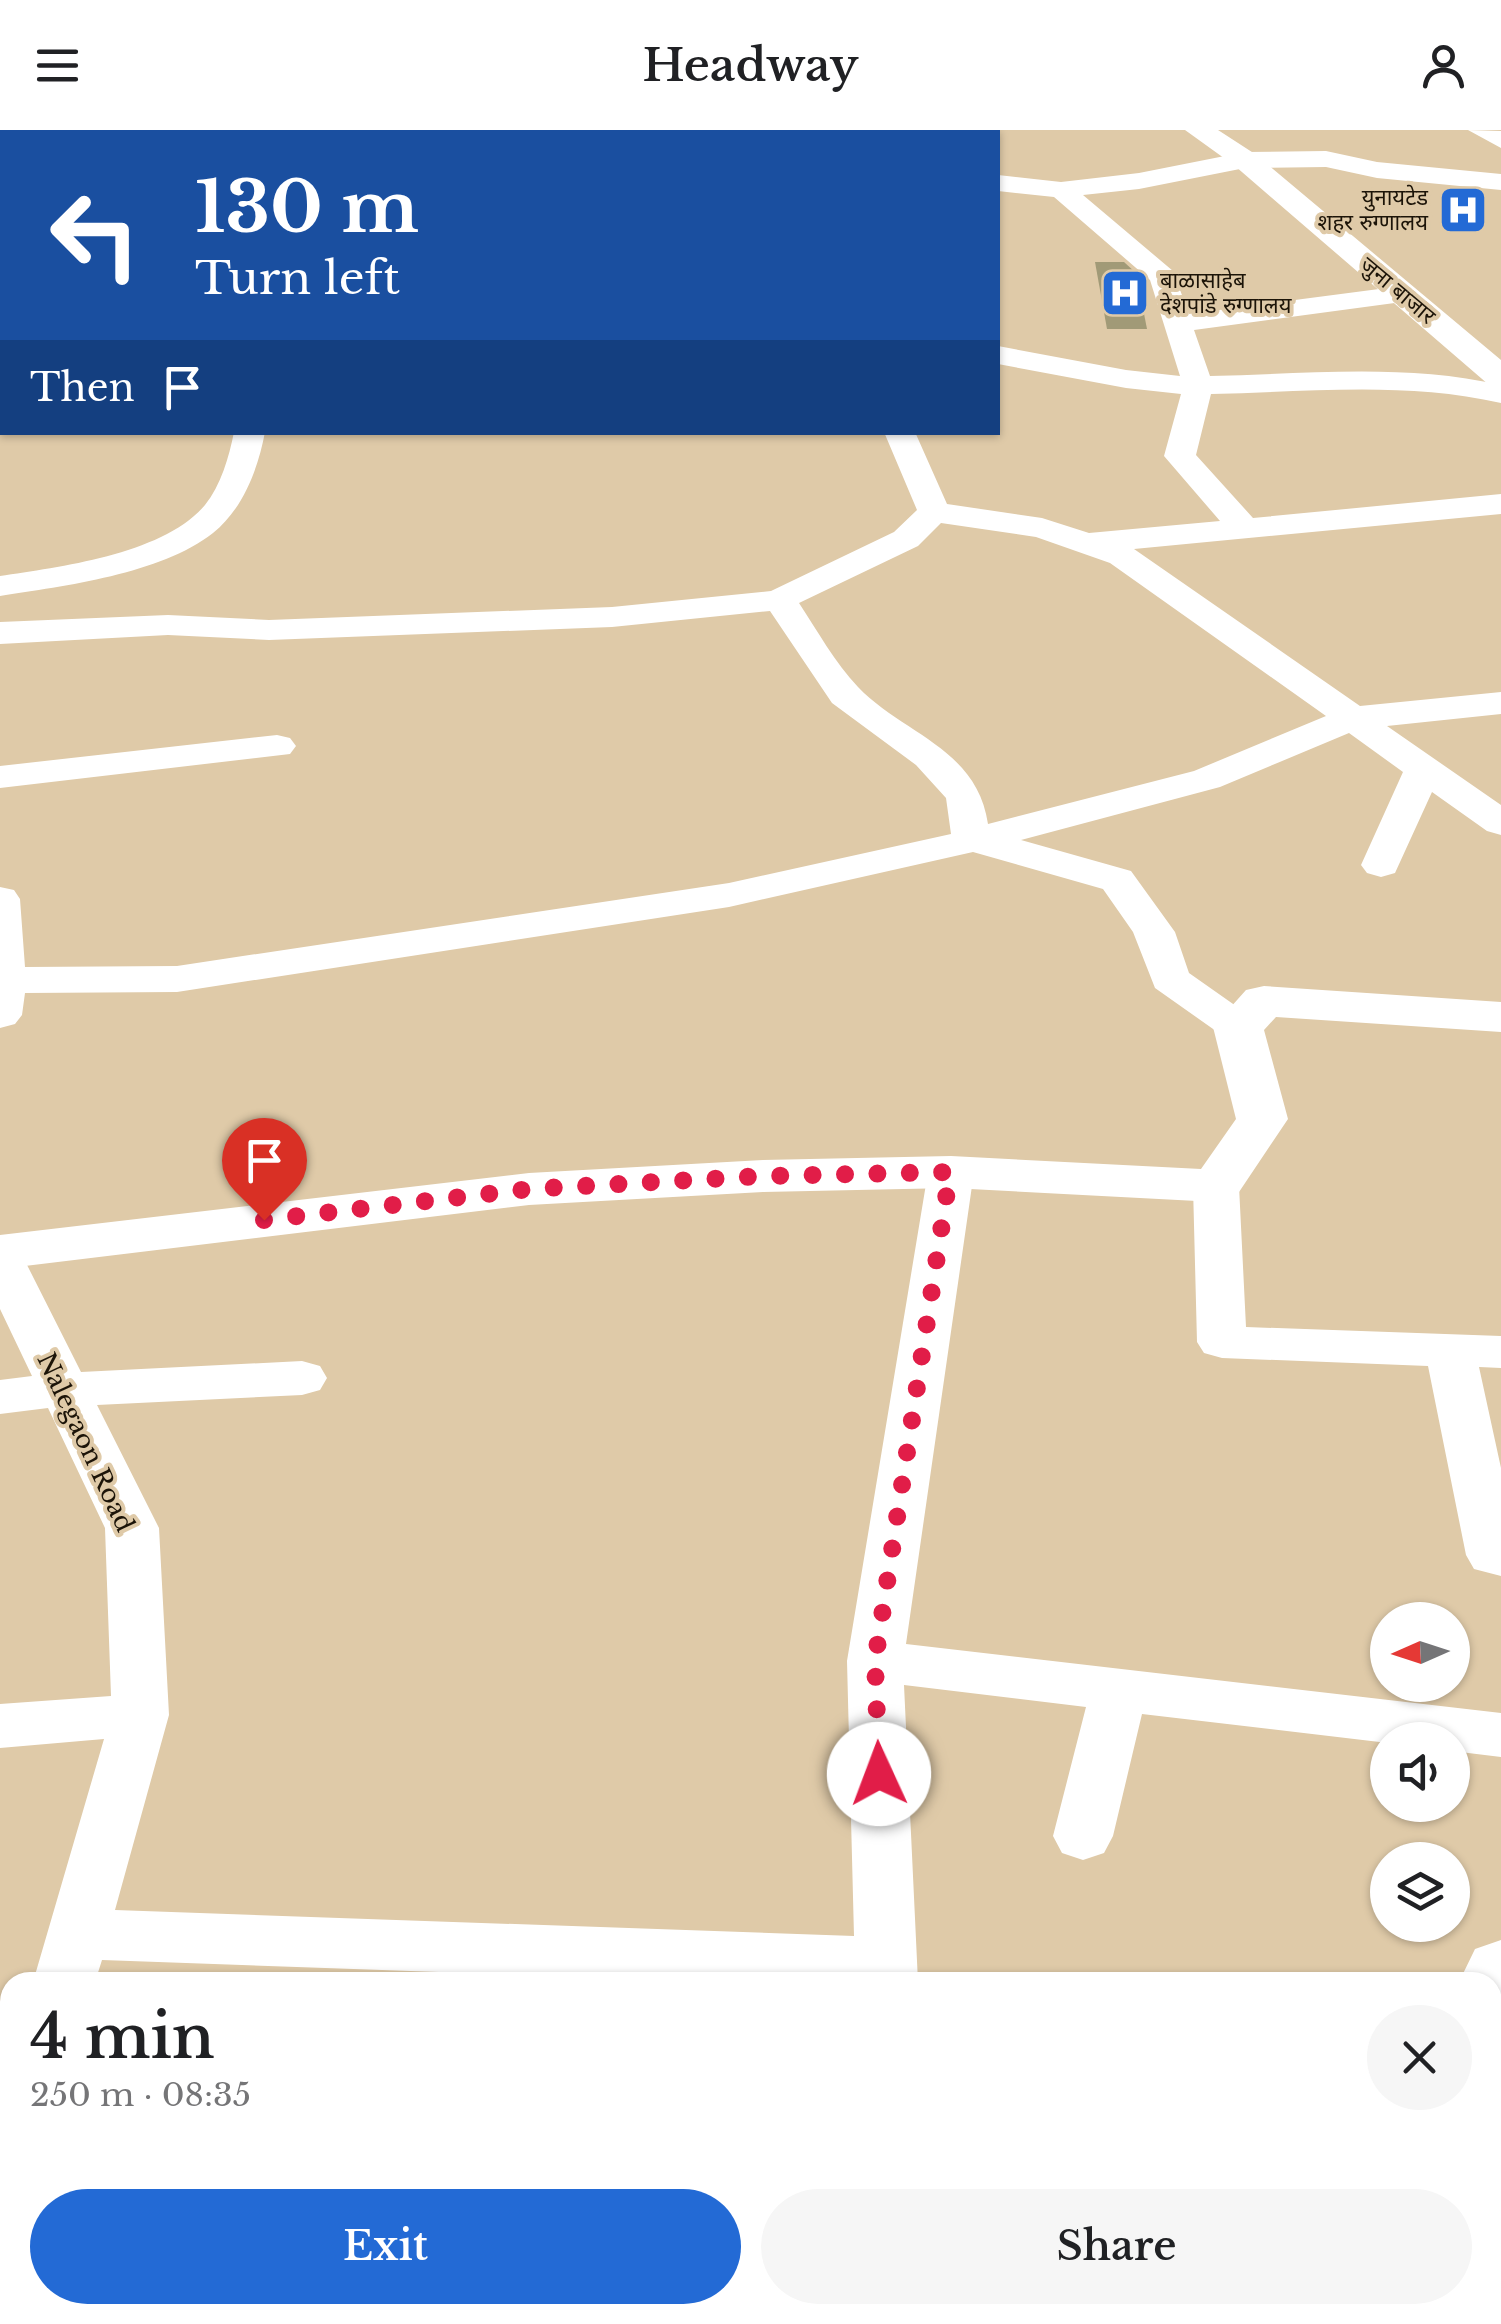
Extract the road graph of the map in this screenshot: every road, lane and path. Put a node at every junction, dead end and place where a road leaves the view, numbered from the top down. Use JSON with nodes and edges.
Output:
{"nodes":[{"id":1,"x":1200,"y":130,"type":"edge"},
{"id":2,"x":1480,"y":130,"type":"edge"},
{"id":3,"x":1501,"y":142,"type":"edge"},
{"id":4,"x":1244,"y":160,"type":"junction"},
{"id":5,"x":1501,"y":182,"type":"edge"},
{"id":6,"x":1000,"y":183,"type":"edge"},
{"id":7,"x":1061,"y":190,"type":"junction"},
{"id":8,"x":1402,"y":294,"type":"junction"},
{"id":9,"x":1178,"y":324,"type":"junction"},
{"id":10,"x":1000,"y":355,"type":"edge"},
{"id":11,"x":1501,"y":378,"type":"edge"},
{"id":12,"x":1198,"y":386,"type":"junction"},
{"id":13,"x":1501,"y":394,"type":"edge"},
{"id":14,"x":249,"y":435,"type":"edge"},
{"id":15,"x":899,"y":435,"type":"edge"},
{"id":16,"x":1501,"y":504,"type":"edge"},
{"id":17,"x":934,"y":512,"type":"junction"},
{"id":18,"x":1244,"y":528,"type":"junction"},
{"id":19,"x":1086,"y":544,"type":"junction"},
{"id":20,"x":0,"y":586,"type":"edge"},
{"id":21,"x":779,"y":600,"type":"junction"},
{"id":22,"x":0,"y":633,"type":"edge"},
{"id":23,"x":1501,"y":703,"type":"edge"},
{"id":24,"x":1354,"y":718,"type":"junction"},
{"id":25,"x":277,"y":746,"type":"dead end"},
{"id":26,"x":1424,"y":768,"type":"junction"},
{"id":27,"x":0,"y":778,"type":"edge"},
{"id":28,"x":1501,"y":824,"type":"edge"},
{"id":29,"x":971,"y":840,"type":"junction"},
{"id":30,"x":1381,"y":865,"type":"dead end"},
{"id":31,"x":0,"y":898,"type":"edge"},
{"id":32,"x":2,"y":992,"type":"edge"},
{"id":33,"x":1501,"y":1017,"type":"edge"},
{"id":34,"x":1238,"y":1027,"type":"junction"},
{"id":35,"x":950,"y":1172,"type":"junction"},
{"id":36,"x":1216,"y":1186,"type":"junction"},
{"id":37,"x":0,"y":1256,"type":"edge"},
{"id":38,"x":1476,"y":1351,"type":"edge"},
{"id":39,"x":302,"y":1378,"type":"dead end"},
{"id":40,"x":61,"y":1390,"type":"junction"},
{"id":41,"x":0,"y":1397,"type":"edge"},
{"id":42,"x":1501,"y":1557,"type":"edge"},
{"id":43,"x":875,"y":1661,"type":"junction"},
{"id":44,"x":1119,"y":1690,"type":"junction"},
{"id":45,"x":140,"y":1716,"type":"junction"},
{"id":46,"x":0,"y":1726,"type":"edge"},
{"id":47,"x":1501,"y":1734,"type":"edge"},
{"id":48,"x":1083,"y":1836,"type":"dead end"},
{"id":49,"x":71,"y":1958,"type":"edge"},
{"id":50,"x":833,"y":1972,"type":"edge"},
{"id":51,"x":887,"y":1972,"type":"edge"}],
"edges":[{"from":1,"to":4,"type":"street","name":"जुना बाजार"},
{"from":2,"to":3,"type":"street"},
{"from":4,"to":5,"type":"street"},
{"from":4,"to":7,"type":"street"},
{"from":4,"to":8,"type":"street","name":"जुना बाजार"},
{"from":6,"to":7,"type":"street"},
{"from":7,"to":9,"type":"street"},
{"from":8,"to":9,"type":"street"},
{"from":8,"to":11,"type":"street","name":"जुना बाजार"},
{"from":9,"to":12,"type":"street"},
{"from":10,"to":12,"type":"street"},
{"from":12,"to":13,"type":"street"},
{"from":12,"to":18,"type":"street"},
{"from":14,"to":20,"type":"street"},
{"from":15,"to":17,"type":"street"},
{"from":16,"to":18,"type":"street"},
{"from":17,"to":19,"type":"street"},
{"from":17,"to":21,"type":"street"},
{"from":18,"to":19,"type":"street"},
{"from":19,"to":24,"type":"street"},
{"from":21,"to":22,"type":"street"},
{"from":21,"to":29,"type":"street"},
{"from":23,"to":24,"type":"street"},
{"from":24,"to":26,"type":"street"},
{"from":24,"to":29,"type":"street"},
{"from":25,"to":27,"type":"street"},
{"from":26,"to":28,"type":"street"},
{"from":26,"to":30,"type":"street"},
{"from":29,"to":32,"type":"street"},
{"from":29,"to":34,"type":"street"},
{"from":31,"to":32,"type":"street"},
{"from":33,"to":34,"type":"street"},
{"from":34,"to":36,"type":"street"},
{"from":35,"to":36,"type":"street"},
{"from":35,"to":37,"type":"street"},
{"from":35,"to":43,"type":"street"},
{"from":36,"to":38,"type":"street"},
{"from":37,"to":40,"type":"street","name":"Nalegaon Road"},
{"from":38,"to":42,"type":"street"},
{"from":39,"to":40,"type":"street"},
{"from":40,"to":41,"type":"street"},
{"from":40,"to":45,"type":"street","name":"Nalegaon Road"},
{"from":43,"to":44,"type":"street"},
{"from":43,"to":51,"type":"street"},
{"from":44,"to":47,"type":"street"},
{"from":44,"to":48,"type":"street"},
{"from":45,"to":46,"type":"street"},
{"from":45,"to":49,"type":"street","name":"Nalegaon Road"},
{"from":49,"to":50,"type":"street"}]}
